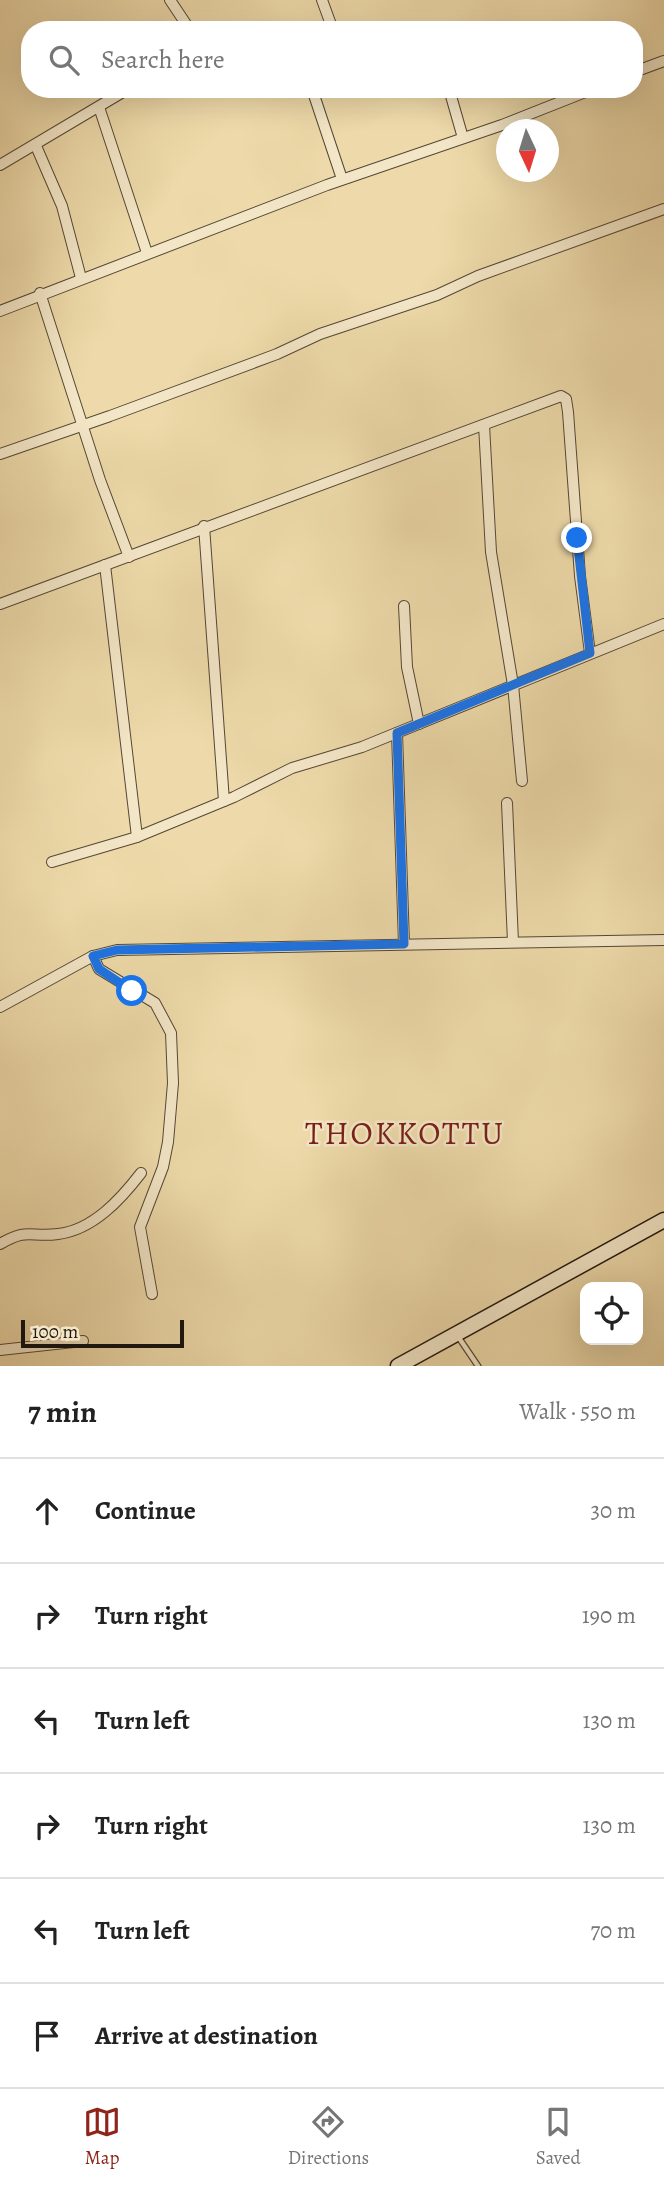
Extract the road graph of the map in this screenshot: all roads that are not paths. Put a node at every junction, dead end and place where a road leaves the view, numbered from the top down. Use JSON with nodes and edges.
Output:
{"nodes":[{"id":1,"x":170,"y":0,"type":"edge"},
{"id":2,"x":322,"y":0,"type":"edge"},
{"id":3,"x":184,"y":21,"type":"edge"},
{"id":4,"x":330,"y":21,"type":"edge"},
{"id":5,"x":664,"y":61,"type":"edge"},
{"id":6,"x":643,"y":69,"type":"edge"},
{"id":7,"x":114,"y":98,"type":"edge"},
{"id":8,"x":315,"y":98,"type":"edge"},
{"id":9,"x":452,"y":98,"type":"edge"},
{"id":10,"x":569,"y":98,"type":"edge"},
{"id":11,"x":99,"y":107,"type":"junction"},
{"id":12,"x":463,"y":138,"type":"junction"},
{"id":13,"x":36,"y":145,"type":"junction"},
{"id":14,"x":0,"y":164,"type":"edge"},
{"id":15,"x":342,"y":179,"type":"junction"},
{"id":16,"x":664,"y":209,"type":"edge"},
{"id":17,"x":147,"y":253,"type":"junction"},
{"id":18,"x":81,"y":278,"type":"junction"},
{"id":19,"x":40,"y":293,"type":"junction"},
{"id":20,"x":0,"y":311,"type":"edge"},
{"id":21,"x":82,"y":425,"type":"junction"},
{"id":22,"x":484,"y":425,"type":"junction"},
{"id":23,"x":0,"y":454,"type":"edge"},
{"id":24,"x":204,"y":527,"type":"junction"},
{"id":25,"x":129,"y":557,"type":"junction"},
{"id":26,"x":105,"y":565,"type":"junction"},
{"id":27,"x":0,"y":604,"type":"edge"},
{"id":28,"x":404,"y":606,"type":"dead end"},
{"id":29,"x":664,"y":624,"type":"edge"},
{"id":30,"x":590,"y":653,"type":"junction"},
{"id":31,"x":513,"y":685,"type":"junction"},
{"id":32,"x":419,"y":724,"type":"junction"},
{"id":33,"x":397,"y":733,"type":"junction"},
{"id":34,"x":522,"y":781,"type":"dead end"},
{"id":35,"x":223,"y":802,"type":"junction"},
{"id":36,"x":507,"y":803,"type":"dead end"},
{"id":37,"x":137,"y":837,"type":"junction"},
{"id":38,"x":52,"y":862,"type":"dead end"},
{"id":39,"x":664,"y":940,"type":"edge"},
{"id":40,"x":513,"y":942,"type":"junction"},
{"id":41,"x":404,"y":944,"type":"junction"},
{"id":42,"x":93,"y":956,"type":"junction"},
{"id":43,"x":0,"y":1007,"type":"edge"},
{"id":44,"x":141,"y":1173,"type":"dead end"},
{"id":45,"x":664,"y":1220,"type":"edge"},
{"id":46,"x":0,"y":1244,"type":"edge"},
{"id":47,"x":152,"y":1294,"type":"dead end"},
{"id":48,"x":456,"y":1334,"type":"junction"},
{"id":49,"x":83,"y":1341,"type":"dead end"},
{"id":50,"x":0,"y":1350,"type":"edge"},
{"id":51,"x":398,"y":1366,"type":"edge"},
{"id":52,"x":478,"y":1366,"type":"edge"}],
"edges":[{"from":1,"to":3,"type":"street"},
{"from":2,"to":4,"type":"street"},
{"from":5,"to":6,"type":"street"},
{"from":7,"to":11,"type":"street"},
{"from":8,"to":15,"type":"street"},
{"from":9,"to":12,"type":"street"},
{"from":10,"to":12,"type":"street"},
{"from":11,"to":13,"type":"street"},
{"from":11,"to":17,"type":"street"},
{"from":12,"to":15,"type":"street"},
{"from":13,"to":14,"type":"street"},
{"from":13,"to":18,"type":"street"},
{"from":15,"to":17,"type":"street"},
{"from":16,"to":21,"type":"street"},
{"from":17,"to":18,"type":"street"},
{"from":18,"to":19,"type":"street"},
{"from":19,"to":20,"type":"street"},
{"from":19,"to":21,"type":"street"},
{"from":21,"to":23,"type":"street"},
{"from":21,"to":25,"type":"street"},
{"from":22,"to":24,"type":"street"},
{"from":22,"to":30,"type":"street"},
{"from":22,"to":31,"type":"street"},
{"from":24,"to":25,"type":"street"},
{"from":24,"to":35,"type":"street"},
{"from":25,"to":26,"type":"street"},
{"from":26,"to":27,"type":"street"},
{"from":26,"to":37,"type":"street"},
{"from":28,"to":32,"type":"street"},
{"from":29,"to":30,"type":"street"},
{"from":30,"to":31,"type":"street"},
{"from":31,"to":32,"type":"street"},
{"from":31,"to":34,"type":"street"},
{"from":32,"to":33,"type":"street"},
{"from":33,"to":35,"type":"street"},
{"from":33,"to":41,"type":"street"},
{"from":35,"to":37,"type":"street"},
{"from":36,"to":40,"type":"street"},
{"from":37,"to":38,"type":"street"},
{"from":39,"to":40,"type":"street"},
{"from":40,"to":41,"type":"street"},
{"from":41,"to":42,"type":"street"},
{"from":42,"to":43,"type":"street"},
{"from":42,"to":47,"type":"street"},
{"from":44,"to":46,"type":"street"},
{"from":45,"to":48,"type":"main road"},
{"from":48,"to":51,"type":"main road"},
{"from":48,"to":52,"type":"lane"},
{"from":49,"to":50,"type":"street"}]}
